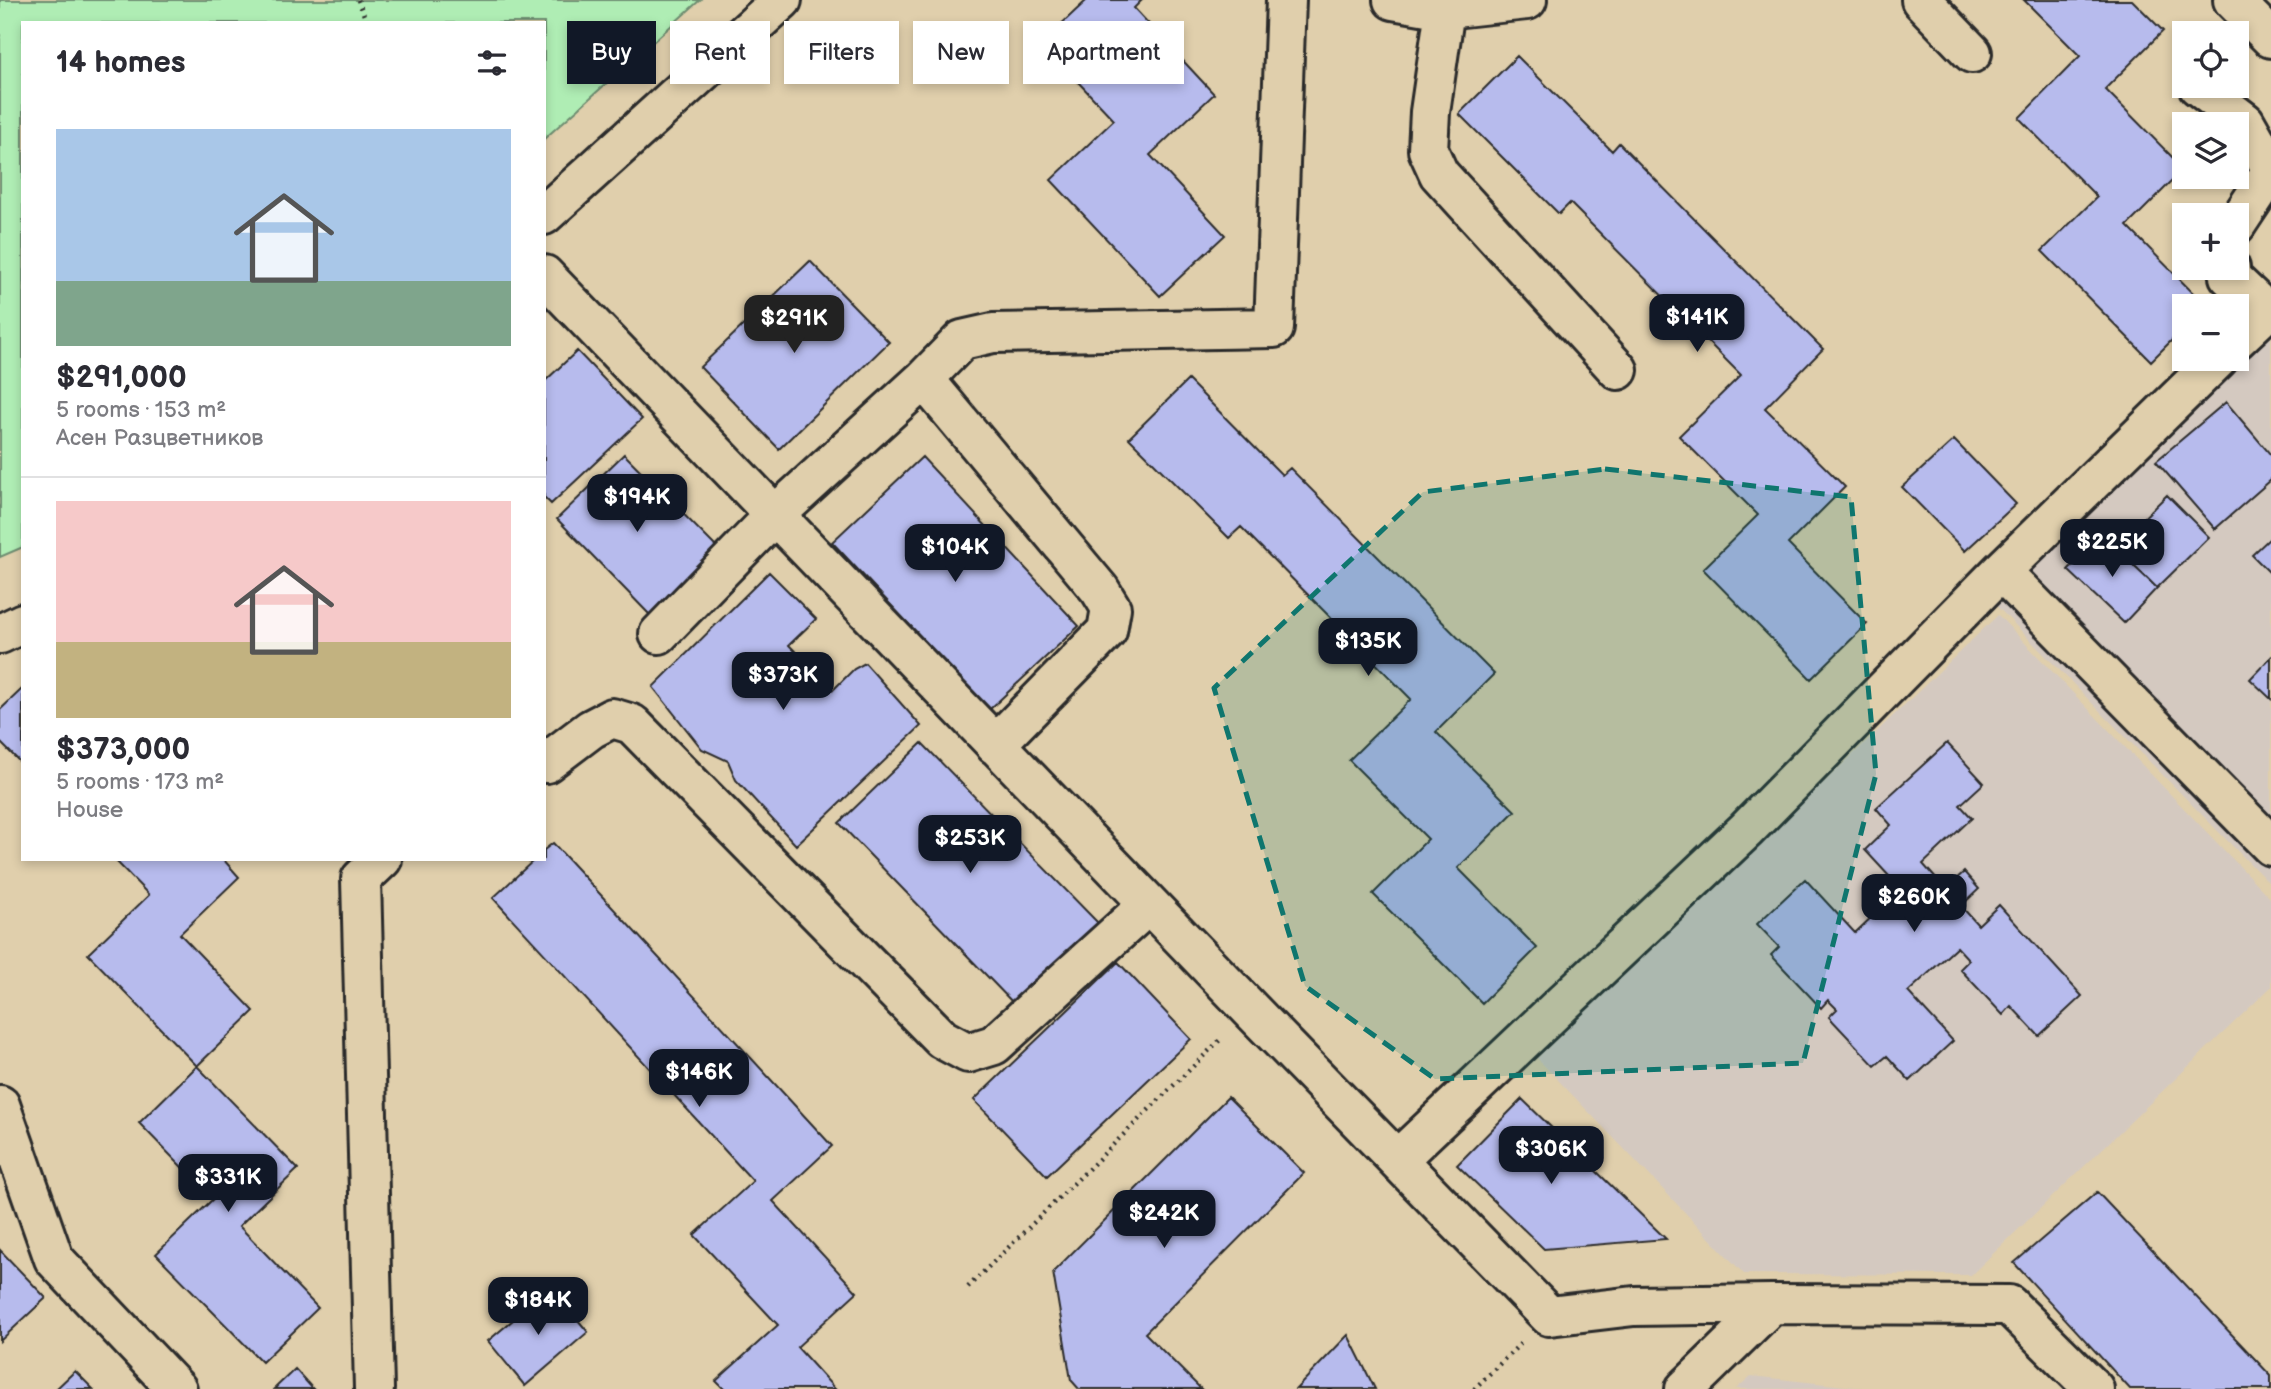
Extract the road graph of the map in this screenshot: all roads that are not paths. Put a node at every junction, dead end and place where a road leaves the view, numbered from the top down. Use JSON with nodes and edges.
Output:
{"nodes":[{"id":1,"x":782,"y":0,"type":"edge"},
{"id":2,"x":1286,"y":0,"type":"edge"},
{"id":3,"x":1393,"y":0,"type":"edge"},
{"id":4,"x":1527,"y":0,"type":"edge"},
{"id":5,"x":1920,"y":0,"type":"edge"},
{"id":6,"x":2233,"y":0,"type":"edge"},
{"id":7,"x":1445,"y":9,"type":"junction"},
{"id":8,"x":2271,"y":38,"type":"edge"},
{"id":9,"x":1972,"y":53,"type":"dead end"},
{"id":10,"x":2214,"y":98,"type":"edge"},
{"id":11,"x":2271,"y":170,"type":"edge"},
{"id":12,"x":2249,"y":205,"type":"edge"},
{"id":13,"x":546,"y":213,"type":"edge"},
{"id":14,"x":546,"y":277,"type":"edge"},
{"id":15,"x":2234,"y":280,"type":"edge"},
{"id":16,"x":2269,"y":309,"type":"edge"},
{"id":17,"x":2249,"y":328,"type":"edge"},
{"id":18,"x":1618,"y":370,"type":"dead end"},
{"id":19,"x":2205,"y":371,"type":"edge"},
{"id":20,"x":924,"y":379,"type":"junction"},
{"id":21,"x":774,"y":516,"type":"junction"},
{"id":22,"x":2001,"y":571,"type":"junction"},
{"id":23,"x":21,"y":624,"type":"edge"},
{"id":24,"x":0,"y":634,"type":"edge"},
{"id":25,"x":659,"y":634,"type":"dead end"},
{"id":26,"x":995,"y":745,"type":"junction"},
{"id":27,"x":546,"y":763,"type":"edge"},
{"id":28,"x":2271,"y":846,"type":"edge"},
{"id":29,"x":380,"y":861,"type":"edge"},
{"id":30,"x":1149,"y":905,"type":"junction"},
{"id":31,"x":0,"y":1105,"type":"edge"},
{"id":32,"x":1397,"y":1160,"type":"junction"},
{"id":33,"x":1772,"y":1304,"type":"junction"},
{"id":34,"x":177,"y":1389,"type":"edge"},
{"id":35,"x":374,"y":1389,"type":"edge"},
{"id":36,"x":1685,"y":1389,"type":"edge"},
{"id":37,"x":2094,"y":1389,"type":"edge"}],
"edges":[{"from":1,"to":13,"type":"street"},
{"from":2,"to":20,"type":"street"},
{"from":3,"to":7,"type":"street"},
{"from":4,"to":7,"type":"street"},
{"from":5,"to":9,"type":"street"},
{"from":6,"to":8,"type":"street"},
{"from":7,"to":18,"type":"street"},
{"from":10,"to":11,"type":"street"},
{"from":11,"to":12,"type":"street"},
{"from":14,"to":21,"type":"street"},
{"from":15,"to":16,"type":"street"},
{"from":16,"to":17,"type":"street"},
{"from":19,"to":22,"type":"street"},
{"from":20,"to":21,"type":"street"},
{"from":20,"to":26,"type":"street"},
{"from":21,"to":25,"type":"street"},
{"from":21,"to":26,"type":"street"},
{"from":22,"to":28,"type":"street"},
{"from":22,"to":32,"type":"street"},
{"from":23,"to":24,"type":"street"},
{"from":26,"to":30,"type":"street"},
{"from":27,"to":30,"type":"street"},
{"from":29,"to":35,"type":"street"},
{"from":30,"to":32,"type":"street"},
{"from":31,"to":34,"type":"street"},
{"from":32,"to":33,"type":"street"},
{"from":33,"to":36,"type":"street"},
{"from":33,"to":37,"type":"street"}]}
